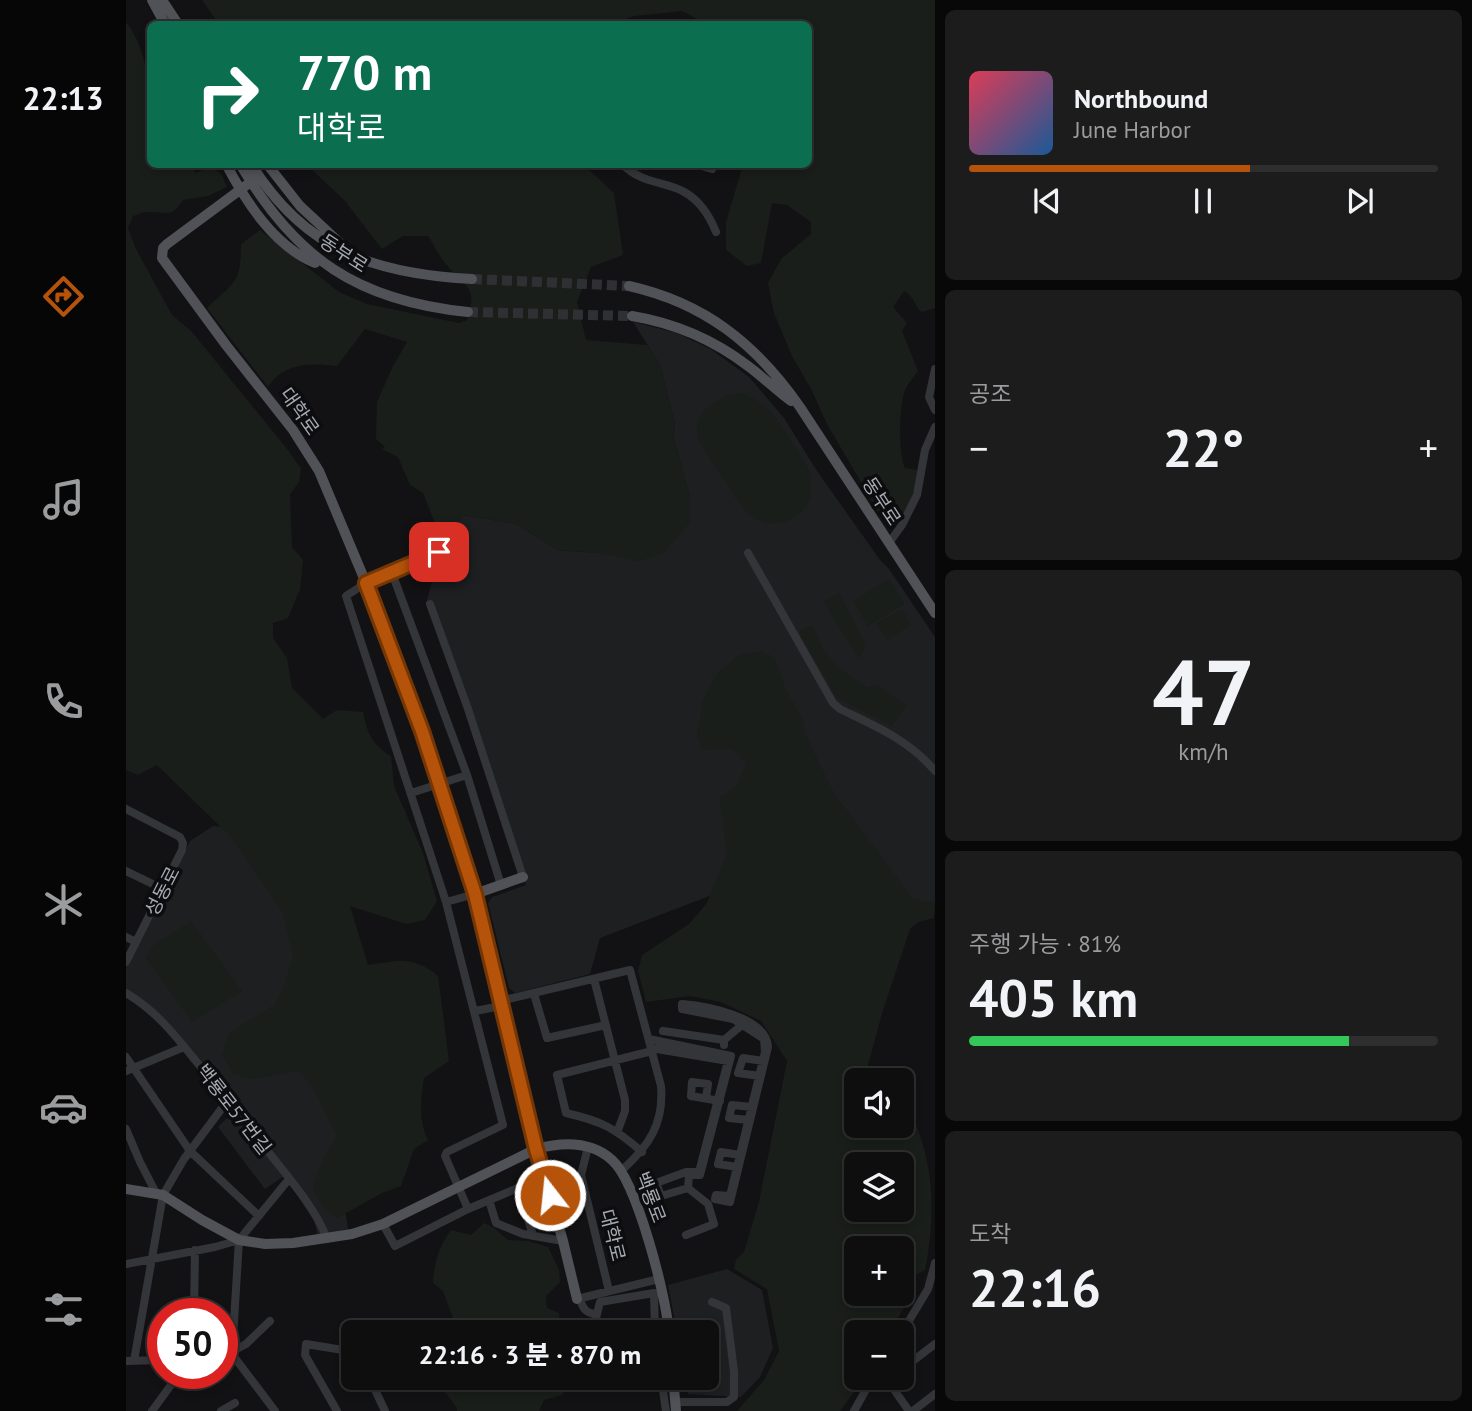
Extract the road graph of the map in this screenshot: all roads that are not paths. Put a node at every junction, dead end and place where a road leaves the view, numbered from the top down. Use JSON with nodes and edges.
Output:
{"nodes":[{"id":1,"x":157,"y":1,"type":"edge"},
{"id":2,"x":162,"y":21,"type":"edge"},
{"id":3,"x":174,"y":21,"type":"edge"},
{"id":4,"x":229,"y":168,"type":"edge"},
{"id":5,"x":243,"y":168,"type":"edge"},
{"id":6,"x":254,"y":168,"type":"edge"},
{"id":7,"x":626,"y":168,"type":"edge"},
{"id":8,"x":709,"y":168,"type":"edge"},
{"id":9,"x":268,"y":169,"type":"edge"},
{"id":10,"x":712,"y":169,"type":"dead end"},
{"id":11,"x":244,"y":187,"type":"junction"},
{"id":12,"x":716,"y":232,"type":"dead end"},
{"id":13,"x":356,"y":258,"type":"junction"},
{"id":14,"x":332,"y":270,"type":"junction"},
{"id":15,"x":471,"y":279,"type":"tunnel mouth"},
{"id":16,"x":629,"y":286,"type":"tunnel mouth"},
{"id":17,"x":468,"y":312,"type":"tunnel mouth"},
{"id":18,"x":632,"y":316,"type":"tunnel mouth"},
{"id":19,"x":935,"y":369,"type":"edge"},
{"id":20,"x":800,"y":407,"type":"junction"},
{"id":21,"x":935,"y":410,"type":"edge"},
{"id":22,"x":935,"y":427,"type":"edge"},
{"id":23,"x":889,"y":543,"type":"junction"},
{"id":24,"x":446,"y":550,"type":"dead end"},
{"id":25,"x":748,"y":554,"type":"dead end"},
{"id":26,"x":391,"y":573,"type":"junction"},
{"id":27,"x":366,"y":583,"type":"junction"},
{"id":28,"x":430,"y":604,"type":"dead end"},
{"id":29,"x":935,"y":613,"type":"edge"},
{"id":30,"x":935,"y":771,"type":"edge"},
{"id":31,"x":467,"y":775,"type":"junction"},
{"id":32,"x":439,"y":784,"type":"junction"},
{"id":33,"x":411,"y":793,"type":"junction"},
{"id":34,"x":126,"y":809,"type":"edge"},
{"id":35,"x":126,"y":871,"type":"edge"},
{"id":36,"x":523,"y":877,"type":"joint"},
{"id":37,"x":501,"y":885,"type":"junction"},
{"id":38,"x":163,"y":889,"type":"junction"},
{"id":39,"x":475,"y":894,"type":"junction"},
{"id":40,"x":446,"y":902,"type":"junction"},
{"id":41,"x":126,"y":937,"type":"edge"},
{"id":42,"x":136,"y":942,"type":"junction"},
{"id":43,"x":126,"y":962,"type":"edge"},
{"id":44,"x":594,"y":979,"type":"junction"},
{"id":45,"x":126,"y":993,"type":"edge"},
{"id":46,"x":534,"y":993,"type":"junction"},
{"id":47,"x":501,"y":1004,"type":"junction"},
{"id":48,"x":475,"y":1011,"type":"junction"},
{"id":49,"x":607,"y":1025,"type":"junction"},
{"id":50,"x":743,"y":1025,"type":"junction"},
{"id":51,"x":663,"y":1031,"type":"dead end"},
{"id":52,"x":724,"y":1040,"type":"junction"},
{"id":53,"x":651,"y":1046,"type":"junction"},
{"id":54,"x":184,"y":1047,"type":"junction"},
{"id":55,"x":722,"y":1056,"type":"junction"},
{"id":56,"x":126,"y":1057,"type":"edge"},
{"id":57,"x":617,"y":1060,"type":"junction"},
{"id":58,"x":763,"y":1061,"type":"junction"},
{"id":59,"x":130,"y":1069,"type":"edge"},
{"id":60,"x":760,"y":1076,"type":"junction"},
{"id":61,"x":706,"y":1098,"type":"dead end"},
{"id":62,"x":228,"y":1100,"type":"junction"},
{"id":63,"x":719,"y":1101,"type":"junction"},
{"id":64,"x":752,"y":1107,"type":"junction"},
{"id":65,"x":749,"y":1120,"type":"junction"},
{"id":66,"x":126,"y":1129,"type":"edge"},
{"id":67,"x":618,"y":1130,"type":"junction"},
{"id":68,"x":589,"y":1147,"type":"junction"},
{"id":69,"x":536,"y":1149,"type":"junction"},
{"id":70,"x":190,"y":1151,"type":"junction"},
{"id":71,"x":642,"y":1152,"type":"junction"},
{"id":72,"x":740,"y":1155,"type":"junction"},
{"id":73,"x":737,"y":1167,"type":"junction"},
{"id":74,"x":622,"y":1170,"type":"junction"},
{"id":75,"x":289,"y":1179,"type":"junction"},
{"id":76,"x":458,"y":1186,"type":"junction"},
{"id":77,"x":688,"y":1188,"type":"junction"},
{"id":78,"x":126,"y":1189,"type":"edge"},
{"id":79,"x":160,"y":1194,"type":"junction"},
{"id":80,"x":489,"y":1200,"type":"junction"},
{"id":81,"x":468,"y":1209,"type":"junction"},
{"id":82,"x":259,"y":1216,"type":"junction"},
{"id":83,"x":383,"y":1224,"type":"junction"},
{"id":84,"x":533,"y":1235,"type":"junction"},
{"id":85,"x":686,"y":1235,"type":"dead end"},
{"id":86,"x":327,"y":1239,"type":"junction"},
{"id":87,"x":239,"y":1240,"type":"junction"},
{"id":88,"x":564,"y":1241,"type":"junction"},
{"id":89,"x":195,"y":1250,"type":"junction"},
{"id":90,"x":152,"y":1258,"type":"junction"},
{"id":91,"x":935,"y":1262,"type":"edge"},
{"id":92,"x":126,"y":1264,"type":"edge"},
{"id":93,"x":659,"y":1279,"type":"junction"},
{"id":94,"x":928,"y":1289,"type":"junction"},
{"id":95,"x":609,"y":1291,"type":"junction"},
{"id":96,"x":935,"y":1297,"type":"edge"},
{"id":97,"x":194,"y":1298,"type":"edge"},
{"id":98,"x":235,"y":1298,"type":"edge"},
{"id":99,"x":578,"y":1299,"type":"junction"},
{"id":100,"x":712,"y":1302,"type":"dead end"},
{"id":101,"x":597,"y":1314,"type":"junction"},
{"id":102,"x":596,"y":1320,"type":"edge"},
{"id":103,"x":655,"y":1320,"type":"edge"},
{"id":104,"x":667,"y":1320,"type":"edge"},
{"id":105,"x":909,"y":1320,"type":"edge"},
{"id":106,"x":270,"y":1321,"type":"dead end"},
{"id":107,"x":935,"y":1344,"type":"edge"},
{"id":108,"x":238,"y":1350,"type":"edge"},
{"id":109,"x":341,"y":1350,"type":"edge"},
{"id":110,"x":914,"y":1360,"type":"edge"},
{"id":111,"x":130,"y":1361,"type":"edge"},
{"id":112,"x":238,"y":1362,"type":"edge"},
{"id":113,"x":168,"y":1389,"type":"edge"},
{"id":114,"x":375,"y":1390,"type":"edge"},
{"id":115,"x":663,"y":1390,"type":"edge"},
{"id":116,"x":866,"y":1390,"type":"edge"},
{"id":117,"x":896,"y":1390,"type":"edge"},
{"id":118,"x":935,"y":1394,"type":"edge"},
{"id":119,"x":235,"y":1403,"type":"dead end"},
{"id":120,"x":676,"y":1406,"type":"edge"},
{"id":121,"x":152,"y":1411,"type":"edge"},
{"id":122,"x":222,"y":1411,"type":"edge"},
{"id":123,"x":275,"y":1411,"type":"edge"},
{"id":124,"x":337,"y":1411,"type":"edge"},
{"id":125,"x":385,"y":1411,"type":"edge"},
{"id":126,"x":666,"y":1411,"type":"edge"},
{"id":127,"x":854,"y":1411,"type":"edge"},
{"id":128,"x":911,"y":1411,"type":"edge"}],
"edges":[{"from":1,"to":2,"type":"main road"},
{"from":1,"to":3,"type":"main road"},
{"from":4,"to":11,"type":"main road"},
{"from":5,"to":14,"type":"main road","name":"동부로"},
{"from":6,"to":13,"type":"main road","name":"동부로"},
{"from":7,"to":12,"type":"street"},
{"from":8,"to":10,"type":"street"},
{"from":9,"to":13,"type":"main road"},
{"from":11,"to":14,"type":"main road"},
{"from":11,"to":27,"type":"main road","name":"대학로"},
{"from":13,"to":15,"type":"main road","name":"동부로"},
{"from":14,"to":17,"type":"main road","name":"동부로"},
{"from":16,"to":20,"type":"main road"},
{"from":18,"to":20,"type":"main road"},
{"from":19,"to":21,"type":"street"},
{"from":20,"to":23,"type":"main road","name":"동부로"},
{"from":22,"to":23,"type":"street"},
{"from":23,"to":29,"type":"main road","name":"동부로"},
{"from":24,"to":26,"type":"street"},
{"from":25,"to":30,"type":"street"},
{"from":26,"to":27,"type":"street"},
{"from":26,"to":31,"type":"street"},
{"from":27,"to":32,"type":"main road","name":"대학로"},
{"from":27,"to":33,"type":"street"},
{"from":28,"to":36,"type":"street"},
{"from":31,"to":32,"type":"street"},
{"from":31,"to":37,"type":"street"},
{"from":32,"to":33,"type":"street"},
{"from":32,"to":39,"type":"main road","name":"대학로"},
{"from":33,"to":40,"type":"street"},
{"from":34,"to":38,"type":"street","name":"성동로"},
{"from":35,"to":38,"type":"street"},
{"from":36,"to":37,"type":"main road"},
{"from":37,"to":39,"type":"main road"},
{"from":38,"to":42,"type":"street","name":"성동로"},
{"from":39,"to":40,"type":"street"},
{"from":39,"to":47,"type":"main road","name":"대학로"},
{"from":40,"to":48,"type":"street"},
{"from":41,"to":42,"type":"street"},
{"from":42,"to":43,"type":"street","name":"성동로"},
{"from":44,"to":46,"type":"street"},
{"from":44,"to":49,"type":"street"},
{"from":44,"to":53,"type":"street"},
{"from":45,"to":54,"type":"street","name":"백룡로57번길"},
{"from":46,"to":47,"type":"street"},
{"from":46,"to":49,"type":"street"},
{"from":47,"to":48,"type":"street"},
{"from":47,"to":69,"type":"main road","name":"대학로"},
{"from":48,"to":76,"type":"street"},
{"from":49,"to":57,"type":"street"},
{"from":50,"to":52,"type":"street"},
{"from":50,"to":58,"type":"street"},
{"from":50,"to":73,"type":"street"},
{"from":51,"to":52,"type":"street"},
{"from":52,"to":55,"type":"street"},
{"from":53,"to":55,"type":"street"},
{"from":53,"to":57,"type":"street"},
{"from":53,"to":71,"type":"street"},
{"from":54,"to":59,"type":"street"},
{"from":54,"to":62,"type":"street","name":"백룡로57번길"},
{"from":55,"to":63,"type":"street"},
{"from":56,"to":59,"type":"street"},
{"from":57,"to":67,"type":"street"},
{"from":57,"to":67,"type":"street"},
{"from":58,"to":60,"type":"street"},
{"from":58,"to":60,"type":"street"},
{"from":59,"to":70,"type":"street"},
{"from":60,"to":64,"type":"street"},
{"from":61,"to":63,"type":"street"},
{"from":62,"to":70,"type":"street"},
{"from":62,"to":75,"type":"street","name":"백룡로57번길"},
{"from":63,"to":77,"type":"street"},
{"from":63,"to":77,"type":"street"},
{"from":64,"to":65,"type":"street"},
{"from":64,"to":65,"type":"street"},
{"from":65,"to":72,"type":"street"},
{"from":66,"to":79,"type":"street","name":"백룡로"},
{"from":67,"to":71,"type":"street"},
{"from":68,"to":69,"type":"main road","name":"백룡로"},
{"from":68,"to":74,"type":"main road","name":"백룡로"},
{"from":68,"to":95,"type":"street","name":"대학로"},
{"from":69,"to":76,"type":"main road","name":"백룡로"},
{"from":69,"to":88,"type":"main road","name":"대학로"},
{"from":70,"to":79,"type":"street"},
{"from":70,"to":82,"type":"street"},
{"from":71,"to":74,"type":"street"},
{"from":72,"to":73,"type":"street"},
{"from":72,"to":73,"type":"street"},
{"from":74,"to":93,"type":"main road","name":"백룡로"},
{"from":75,"to":82,"type":"street"},
{"from":75,"to":86,"type":"street","name":"백룡로57번길"},
{"from":76,"to":81,"type":"street"},
{"from":76,"to":83,"type":"main road","name":"백룡로"},
{"from":77,"to":85,"type":"street"},
{"from":78,"to":79,"type":"main road","name":"백룡로"},
{"from":79,"to":87,"type":"main road","name":"백룡로"},
{"from":79,"to":90,"type":"street"},
{"from":80,"to":81,"type":"street"},
{"from":80,"to":84,"type":"street"},
{"from":80,"to":84,"type":"street"},
{"from":81,"to":83,"type":"street"},
{"from":82,"to":87,"type":"street"},
{"from":83,"to":86,"type":"main road","name":"백룡로"},
{"from":84,"to":88,"type":"street"},
{"from":86,"to":87,"type":"main road","name":"백룡로"},
{"from":87,"to":89,"type":"street"},
{"from":87,"to":98,"type":"street"},
{"from":88,"to":99,"type":"main road","name":"대학로"},
{"from":89,"to":90,"type":"street"},
{"from":89,"to":97,"type":"street"},
{"from":90,"to":92,"type":"street"},
{"from":90,"to":111,"type":"street"},
{"from":91,"to":94,"type":"street"},
{"from":93,"to":95,"type":"street","name":"대학로"},
{"from":93,"to":104,"type":"main road","name":"백룡로"},
{"from":94,"to":96,"type":"street"},
{"from":94,"to":105,"type":"street"},
{"from":95,"to":99,"type":"street","name":"대학로"},
{"from":99,"to":101,"type":"street"},
{"from":100,"to":120,"type":"street"},
{"from":101,"to":102,"type":"street"},
{"from":101,"to":103,"type":"street"},
{"from":106,"to":108,"type":"street"},
{"from":107,"to":110,"type":"street"},
{"from":109,"to":124,"type":"street"},
{"from":112,"to":123,"type":"street"},
{"from":113,"to":121,"type":"street"},
{"from":114,"to":125,"type":"street"},
{"from":115,"to":126,"type":"street"},
{"from":116,"to":127,"type":"street"},
{"from":117,"to":128,"type":"street"},
{"from":118,"to":128,"type":"street"},
{"from":119,"to":122,"type":"street"}]}
